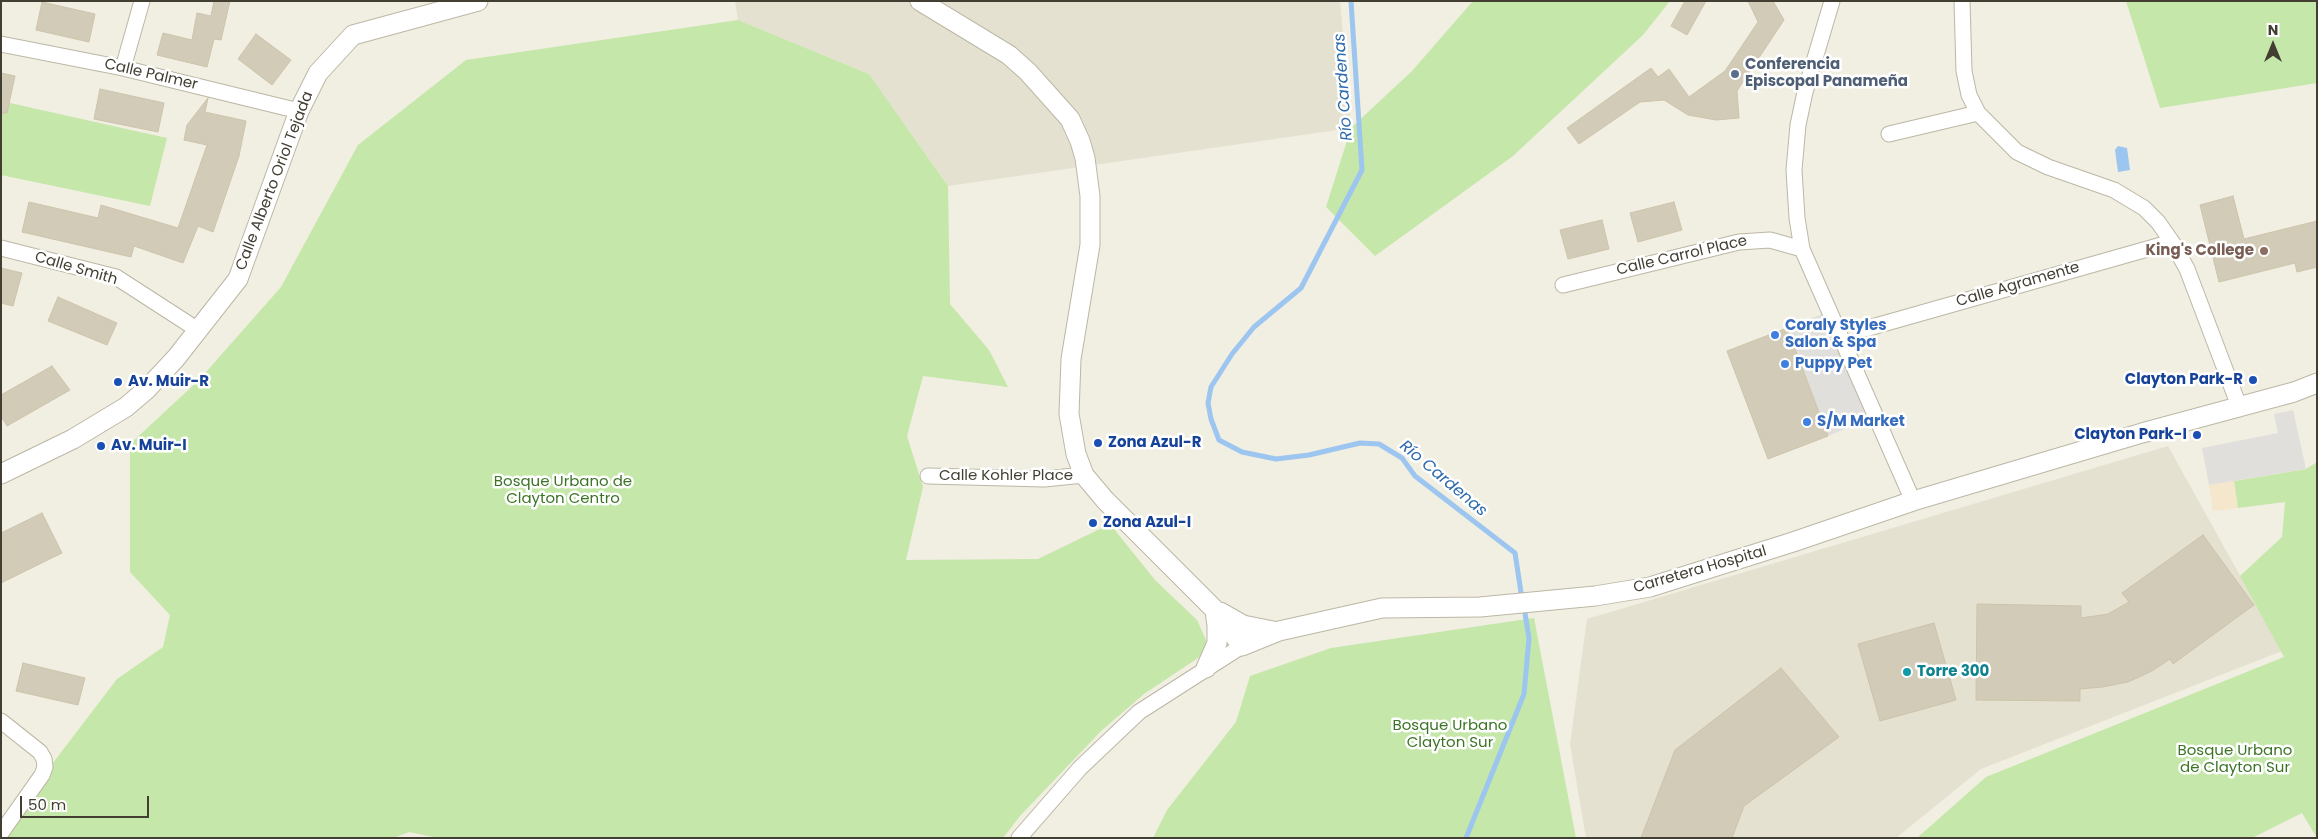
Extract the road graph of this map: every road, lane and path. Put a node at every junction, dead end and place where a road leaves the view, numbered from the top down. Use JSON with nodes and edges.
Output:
{"nodes":[{"id":1,"x":142,"y":1,"type":"edge"},
{"id":2,"x":478,"y":1,"type":"edge"},
{"id":3,"x":920,"y":1,"type":"edge"},
{"id":4,"x":1832,"y":1,"type":"edge"},
{"id":5,"x":1962,"y":1,"type":"edge"},
{"id":6,"x":1,"y":44,"type":"edge"},
{"id":7,"x":123,"y":68,"type":"junction"},
{"id":8,"x":299,"y":112,"type":"junction"},
{"id":9,"x":1978,"y":114,"type":"junction"},
{"id":10,"x":1889,"y":134,"type":"dead end"},
{"id":11,"x":2172,"y":242,"type":"junction"},
{"id":12,"x":1,"y":248,"type":"edge"},
{"id":13,"x":1802,"y":248,"type":"junction"},
{"id":14,"x":1563,"y":284,"type":"dead end"},
{"id":15,"x":1865,"y":329,"type":"dead end"},
{"id":16,"x":198,"y":330,"type":"junction"},
{"id":17,"x":2317,"y":384,"type":"edge"},
{"id":18,"x":2239,"y":406,"type":"junction"},
{"id":19,"x":1,"y":474,"type":"edge"},
{"id":20,"x":1084,"y":475,"type":"junction"},
{"id":21,"x":928,"y":476,"type":"dead end"},
{"id":22,"x":1913,"y":501,"type":"junction"},
{"id":23,"x":1214,"y":608,"type":"junction"},
{"id":24,"x":1280,"y":631,"type":"junction"},
{"id":25,"x":1242,"y":646,"type":"junction"},
{"id":26,"x":1206,"y":668,"type":"junction"},
{"id":27,"x":1,"y":721,"type":"edge"},
{"id":28,"x":1,"y":833,"type":"edge"},
{"id":29,"x":1019,"y":838,"type":"edge"}],
"edges":[{"from":1,"to":7,"type":"street"},
{"from":2,"to":8,"type":"street","name":"Calle Alberto Oriol Tejada"},
{"from":3,"to":20,"type":"street"},
{"from":4,"to":13,"type":"street"},
{"from":5,"to":9,"type":"street"},
{"from":6,"to":7,"type":"street","name":"Calle Palmer"},
{"from":7,"to":8,"type":"street","name":"Calle Palmer"},
{"from":8,"to":16,"type":"street","name":"Calle Alberto Oriol Tejada"},
{"from":9,"to":10,"type":"street"},
{"from":9,"to":11,"type":"street"},
{"from":11,"to":15,"type":"street","name":"Calle Agramente"},
{"from":11,"to":18,"type":"street"},
{"from":12,"to":16,"type":"street","name":"Calle Smith"},
{"from":13,"to":14,"type":"street","name":"Calle Carrol Place"},
{"from":13,"to":22,"type":"street"},
{"from":16,"to":19,"type":"street","name":"Calle Alberto Oriol Tejada"},
{"from":17,"to":18,"type":"street","name":"Carretera Hospital"},
{"from":18,"to":22,"type":"street","name":"Carretera Hospital"},
{"from":20,"to":21,"type":"street","name":"Calle Kohler Place"},
{"from":20,"to":23,"type":"street"},
{"from":22,"to":24,"type":"street","name":"Carretera Hospital"},
{"from":23,"to":24,"type":"street"},
{"from":23,"to":25,"type":"street"},
{"from":23,"to":26,"type":"street"},
{"from":24,"to":25,"type":"street","name":"Carretera Hospital"},
{"from":25,"to":26,"type":"street","name":"Carretera Hospital"},
{"from":26,"to":29,"type":"street","name":"Carretera Hospital"},
{"from":27,"to":28,"type":"street"}]}
